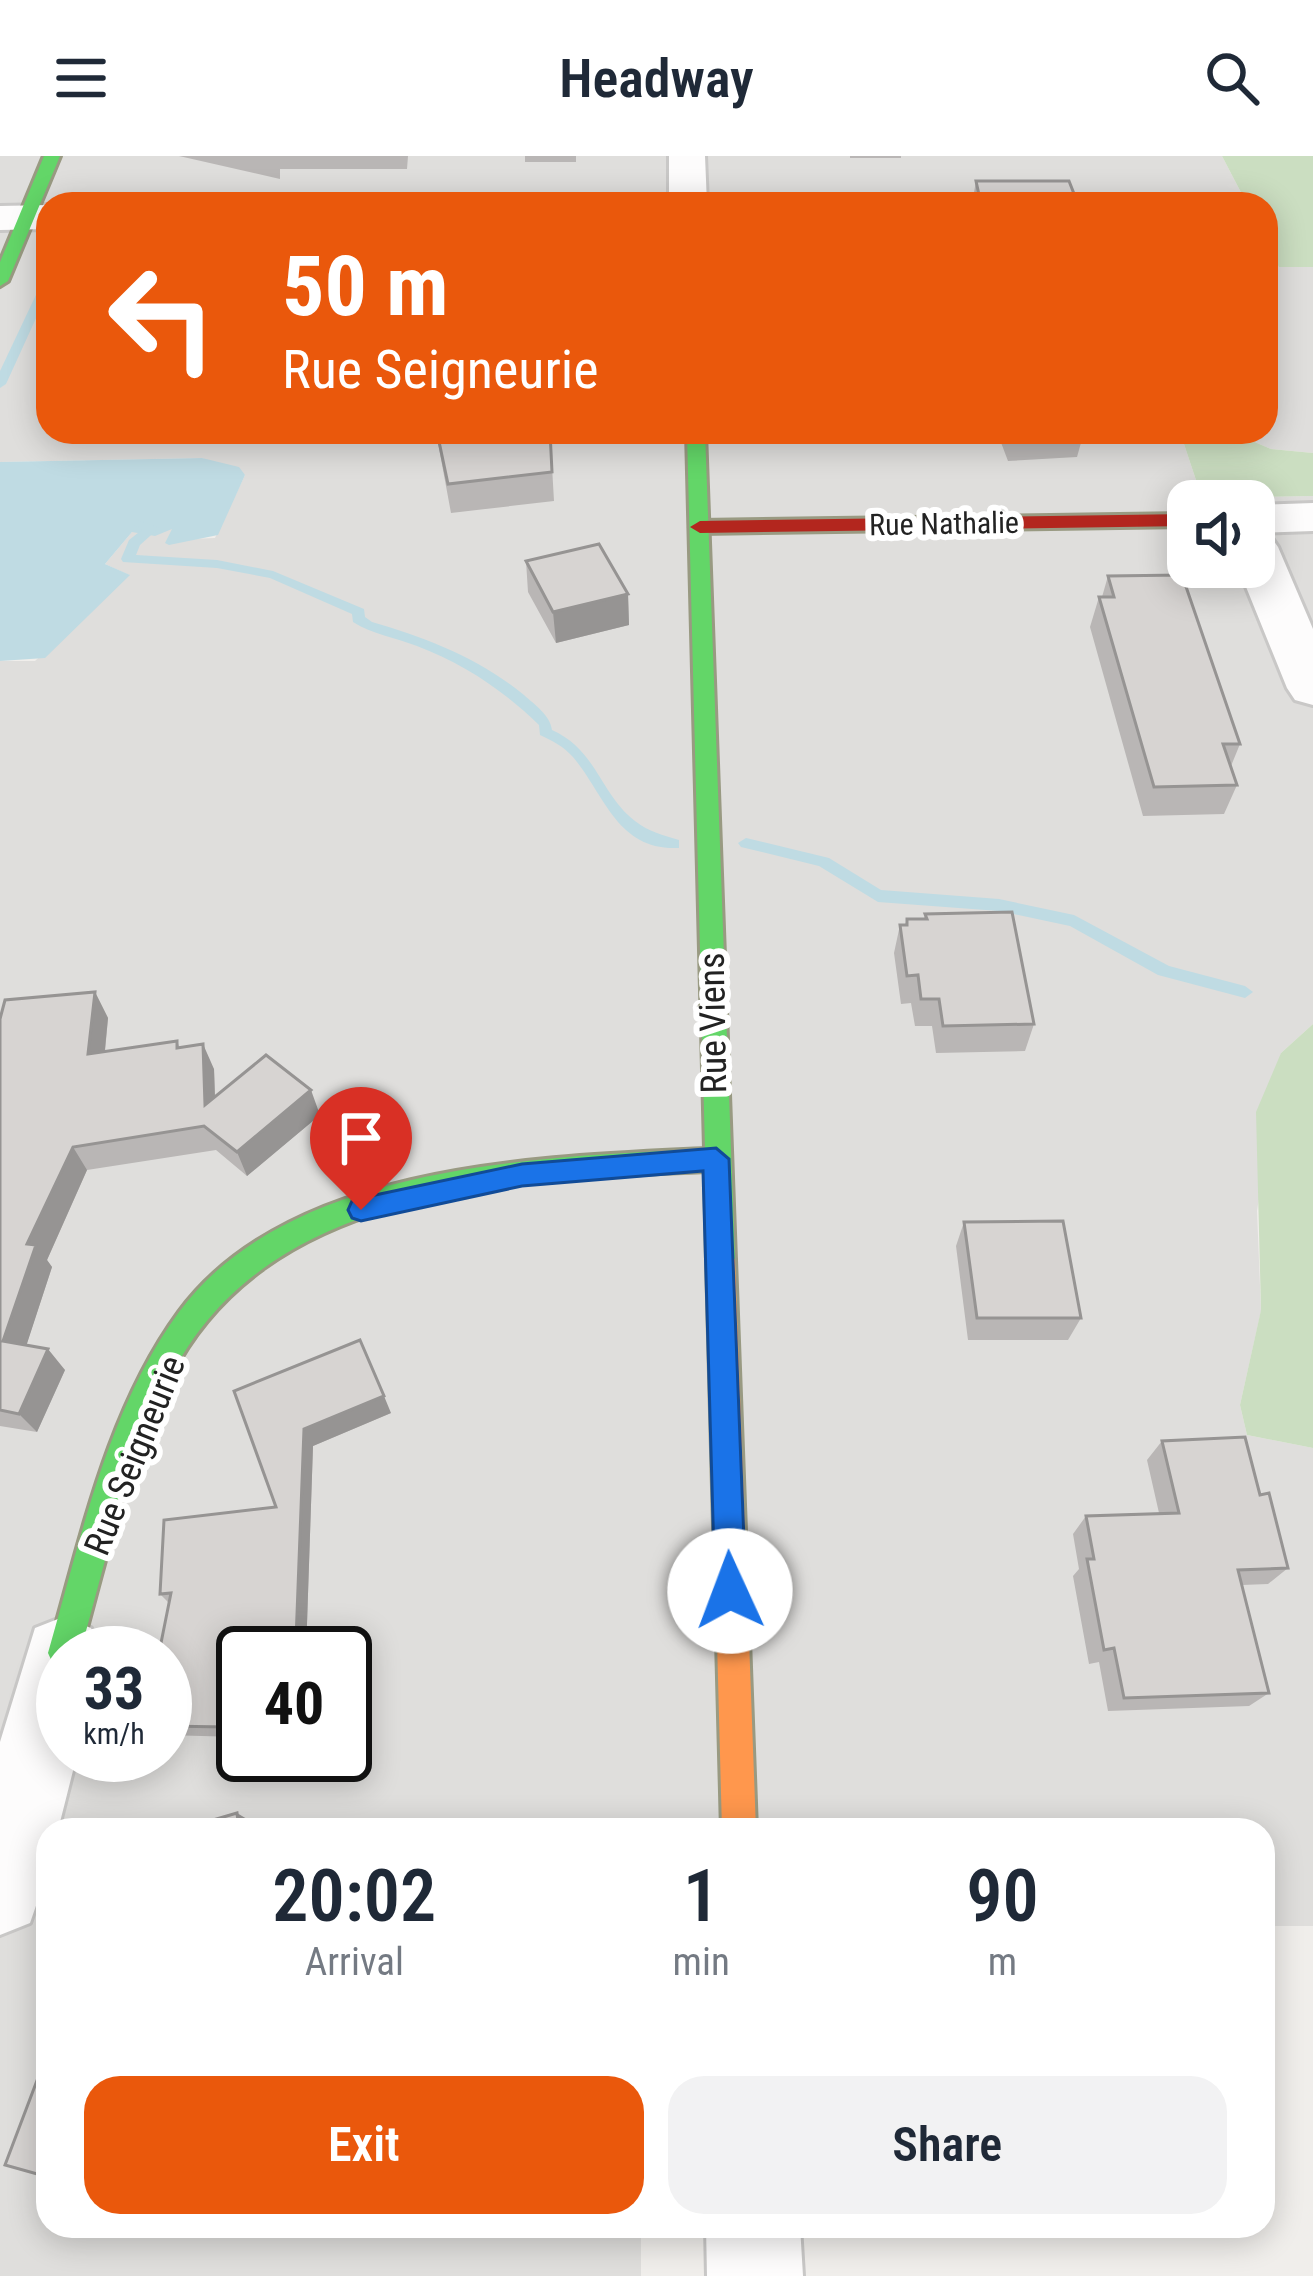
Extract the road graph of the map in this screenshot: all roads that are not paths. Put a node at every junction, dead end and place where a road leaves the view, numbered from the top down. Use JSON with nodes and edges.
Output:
{"nodes":[{"id":1,"x":52,"y":156,"type":"edge"},
{"id":2,"x":687,"y":156,"type":"edge"},
{"id":3,"x":36,"y":192,"type":"edge"},
{"id":4,"x":688,"y":192,"type":"edge"},
{"id":5,"x":25,"y":217,"type":"edge"},
{"id":6,"x":0,"y":281,"type":"edge"},
{"id":7,"x":697,"y":444,"type":"edge"},
{"id":8,"x":1313,"y":518,"type":"edge"},
{"id":9,"x":1275,"y":519,"type":"edge"},
{"id":10,"x":1167,"y":520,"type":"edge"},
{"id":11,"x":700,"y":527,"type":"junction"},
{"id":12,"x":1271,"y":588,"type":"edge"},
{"id":13,"x":1313,"y":688,"type":"edge"},
{"id":14,"x":716,"y":1159,"type":"junction"},
{"id":15,"x":72,"y":1626,"type":"edge"},
{"id":16,"x":36,"y":1756,"type":"edge"},
{"id":17,"x":739,"y":1818,"type":"edge"},
{"id":18,"x":0,"y":1893,"type":"edge"},
{"id":19,"x":753,"y":2238,"type":"edge"},
{"id":20,"x":754,"y":2276,"type":"edge"}],
"edges":[{"from":1,"to":3,"type":"street"},
{"from":2,"to":4,"type":"street"},
{"from":5,"to":6,"type":"street"},
{"from":7,"to":11,"type":"street","name":"Rue Viens"},
{"from":8,"to":9,"type":"street"},
{"from":10,"to":11,"type":"street","name":"Rue Nathalie"},
{"from":11,"to":14,"type":"street","name":"Rue Viens"},
{"from":12,"to":13,"type":"street"},
{"from":14,"to":15,"type":"street","name":"Rue Seigneurie"},
{"from":14,"to":17,"type":"street","name":"Rue Viens"},
{"from":16,"to":18,"type":"street","name":"Rue Seigneurie"},
{"from":19,"to":20,"type":"street"}]}
